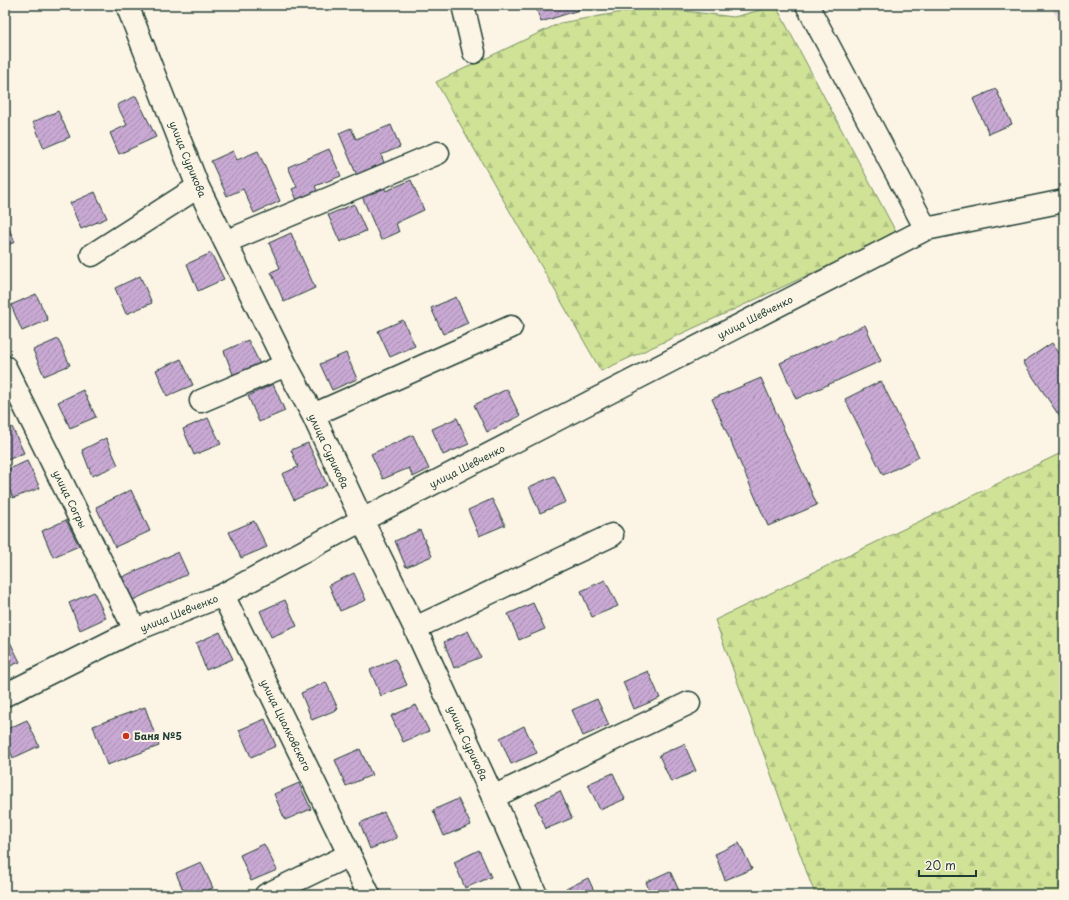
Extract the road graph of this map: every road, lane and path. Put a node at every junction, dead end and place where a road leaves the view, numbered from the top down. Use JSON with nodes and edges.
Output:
{"nodes":[{"id":1,"x":127,"y":5,"type":"edge"},
{"id":2,"x":463,"y":5,"type":"edge"},
{"id":3,"x":807,"y":5,"type":"edge"},
{"id":4,"x":474,"y":52,"type":"dead end"},
{"id":5,"x":438,"y":153,"type":"dead end"},
{"id":6,"x":198,"y":187,"type":"junction"},
{"id":7,"x":1064,"y":201,"type":"edge"},
{"id":8,"x":926,"y":229,"type":"junction"},
{"id":9,"x":225,"y":242,"type":"junction"},
{"id":10,"x":92,"y":255,"type":"dead end"},
{"id":11,"x":511,"y":327,"type":"dead end"},
{"id":12,"x":286,"y":365,"type":"junction"},
{"id":13,"x":5,"y":367,"type":"edge"},
{"id":14,"x":201,"y":401,"type":"dead end"},
{"id":15,"x":313,"y":415,"type":"junction"},
{"id":16,"x":362,"y":520,"type":"junction"},
{"id":17,"x":612,"y":535,"type":"dead end"},
{"id":18,"x":223,"y":595,"type":"junction"},
{"id":19,"x":415,"y":628,"type":"junction"},
{"id":20,"x":135,"y":630,"type":"junction"},
{"id":21,"x":5,"y":695,"type":"edge"},
{"id":22,"x":689,"y":704,"type":"dead end"},
{"id":23,"x":493,"y":797,"type":"junction"},
{"id":24,"x":349,"y":855,"type":"junction"},
{"id":25,"x":266,"y":895,"type":"edge"},
{"id":26,"x":369,"y":895,"type":"edge"},
{"id":27,"x":536,"y":895,"type":"edge"}],
"edges":[{"from":1,"to":6,"type":"street","name":"улица Сурикова"},
{"from":2,"to":4,"type":"street"},
{"from":3,"to":8,"type":"street"},
{"from":5,"to":9,"type":"street"},
{"from":6,"to":9,"type":"street","name":"улица Сурикова"},
{"from":6,"to":10,"type":"street"},
{"from":7,"to":8,"type":"street","name":"улица Шевченко"},
{"from":8,"to":16,"type":"street","name":"улица Шевченко"},
{"from":9,"to":12,"type":"street","name":"улица Сурикова"},
{"from":11,"to":15,"type":"street"},
{"from":12,"to":14,"type":"street"},
{"from":12,"to":15,"type":"street","name":"улица Сурикова"},
{"from":13,"to":20,"type":"street","name":"улица Согры"},
{"from":15,"to":16,"type":"street","name":"улица Сурикова"},
{"from":16,"to":18,"type":"street","name":"улица Шевченко"},
{"from":16,"to":19,"type":"street","name":"улица Сурикова"},
{"from":17,"to":19,"type":"street"},
{"from":18,"to":20,"type":"street","name":"улица Шевченко"},
{"from":18,"to":24,"type":"street","name":"улица Циолковского"},
{"from":19,"to":23,"type":"street","name":"улица Сурикова"},
{"from":20,"to":21,"type":"street","name":"улица Шевченко"},
{"from":22,"to":23,"type":"street"},
{"from":23,"to":27,"type":"street","name":"улица Сурикова"},
{"from":24,"to":25,"type":"street"},
{"from":24,"to":26,"type":"street","name":"улица Циолковского"}]}
